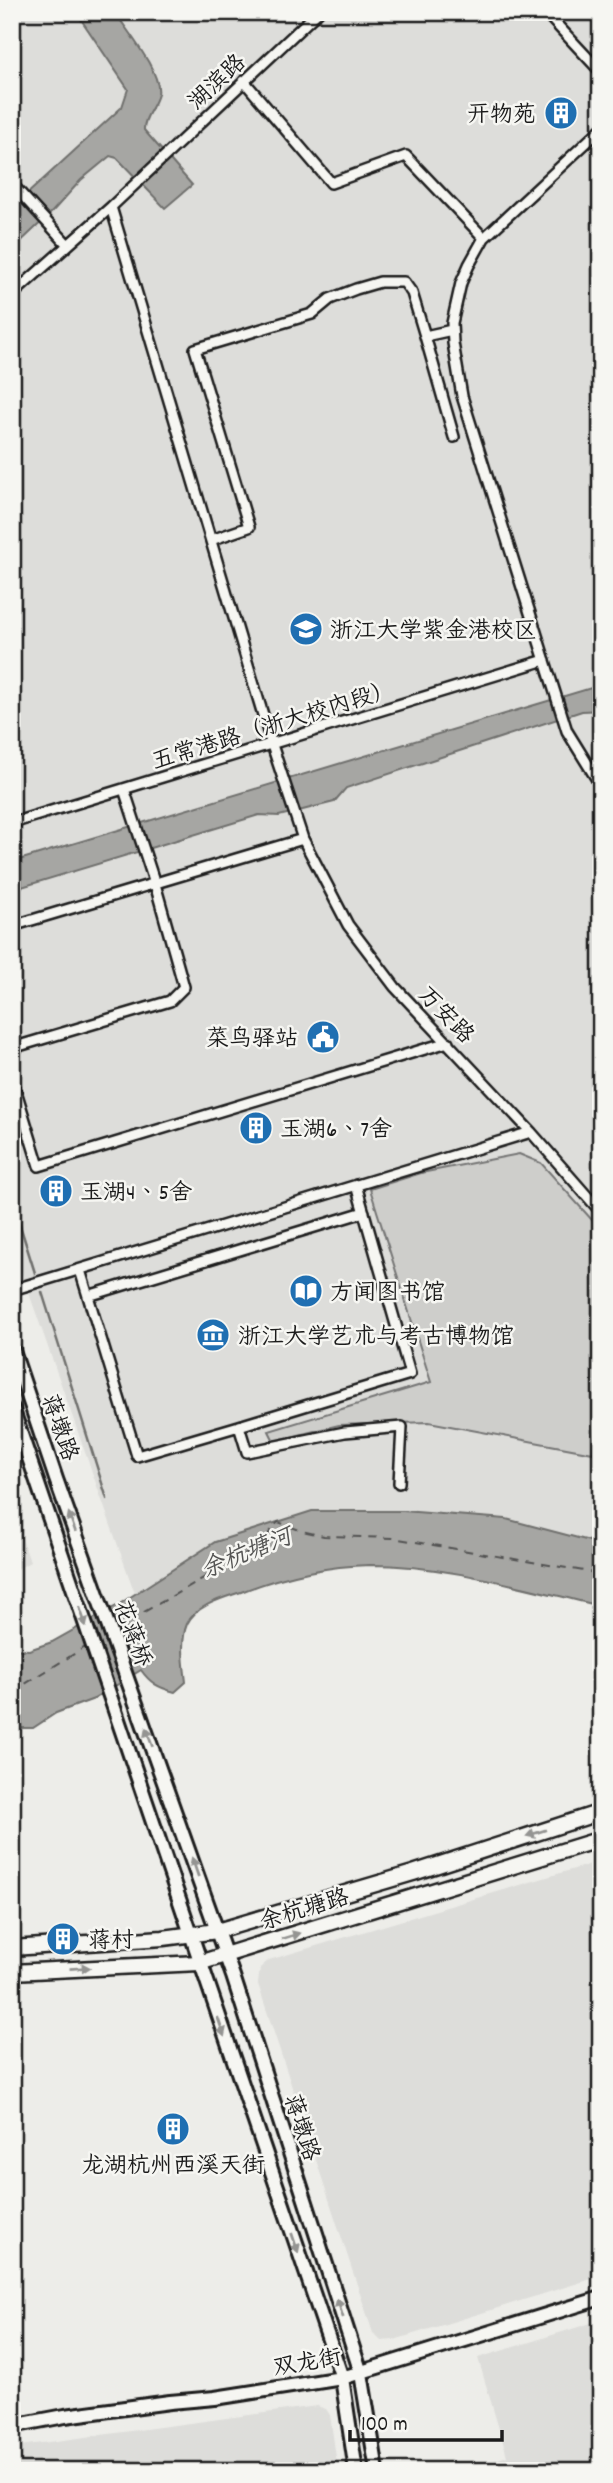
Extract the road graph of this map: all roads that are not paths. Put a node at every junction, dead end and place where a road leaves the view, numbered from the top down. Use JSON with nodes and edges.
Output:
{"nodes":[{"id":1,"x":318,"y":12,"type":"edge"},
{"id":2,"x":545,"y":12,"type":"edge"},
{"id":3,"x":601,"y":72,"type":"edge"},
{"id":4,"x":244,"y":81,"type":"junction"},
{"id":5,"x":601,"y":129,"type":"edge"},
{"id":6,"x":12,"y":184,"type":"edge"},
{"id":7,"x":111,"y":207,"type":"junction"},
{"id":8,"x":484,"y":238,"type":"junction"},
{"id":9,"x":68,"y":246,"type":"junction"},
{"id":10,"x":12,"y":295,"type":"edge"},
{"id":11,"x":452,"y":330,"type":"junction"},
{"id":12,"x":425,"y":336,"type":"junction"},
{"id":13,"x":454,"y":437,"type":"dead end"},
{"id":14,"x":211,"y":540,"type":"junction"},
{"id":15,"x":545,"y":660,"type":"junction"},
{"id":16,"x":272,"y":744,"type":"junction"},
{"id":17,"x":601,"y":786,"type":"edge"},
{"id":18,"x":124,"y":789,"type":"junction"},
{"id":19,"x":12,"y":823,"type":"edge"},
{"id":20,"x":303,"y":839,"type":"junction"},
{"id":21,"x":155,"y":884,"type":"junction"},
{"id":22,"x":12,"y":926,"type":"edge"},
{"id":23,"x":448,"y":1042,"type":"junction"},
{"id":24,"x":12,"y":1048,"type":"edge"},
{"id":25,"x":12,"y":1078,"type":"edge"},
{"id":26,"x":531,"y":1132,"type":"junction"},
{"id":27,"x":356,"y":1185,"type":"junction"},
{"id":28,"x":364,"y":1212,"type":"junction"},
{"id":29,"x":601,"y":1212,"type":"edge"},
{"id":30,"x":80,"y":1270,"type":"junction"},
{"id":31,"x":12,"y":1290,"type":"edge"},
{"id":32,"x":88,"y":1296,"type":"junction"},
{"id":33,"x":12,"y":1348,"type":"edge"},
{"id":34,"x":12,"y":1408,"type":"edge"},
{"id":35,"x":239,"y":1426,"type":"junction"},
{"id":36,"x":56,"y":1479,"type":"joint"},
{"id":37,"x":38,"y":1483,"type":"joint"},
{"id":38,"x":399,"y":1483,"type":"dead end"},
{"id":39,"x":172,"y":1801,"type":"joint"},
{"id":40,"x":147,"y":1806,"type":"joint"},
{"id":41,"x":601,"y":1812,"type":"edge"},
{"id":42,"x":601,"y":1839,"type":"edge"},
{"id":43,"x":217,"y":1931,"type":"junction"},
{"id":44,"x":190,"y":1936,"type":"junction"},
{"id":45,"x":12,"y":1948,"type":"edge"},
{"id":46,"x":226,"y":1956,"type":"junction"},
{"id":47,"x":199,"y":1963,"type":"junction"},
{"id":48,"x":12,"y":1972,"type":"edge"},
{"id":49,"x":601,"y":2298,"type":"edge"},
{"id":50,"x":361,"y":2373,"type":"junction"},
{"id":51,"x":342,"y":2378,"type":"junction"},
{"id":52,"x":12,"y":2426,"type":"edge"},
{"id":53,"x":356,"y":2471,"type":"edge"},
{"id":54,"x":377,"y":2471,"type":"edge"}],
"edges":[{"from":1,"to":4,"type":"street","name":"湖滨路"},
{"from":2,"to":3,"type":"street"},
{"from":4,"to":7,"type":"street","name":"湖滨路"},
{"from":4,"to":8,"type":"street"},
{"from":5,"to":8,"type":"street"},
{"from":6,"to":9,"type":"street"},
{"from":7,"to":9,"type":"street"},
{"from":7,"to":14,"type":"street","name":"万安路"},
{"from":8,"to":11,"type":"street"},
{"from":9,"to":10,"type":"street"},
{"from":11,"to":12,"type":"street"},
{"from":11,"to":15,"type":"street"},
{"from":12,"to":13,"type":"street"},
{"from":12,"to":14,"type":"street"},
{"from":14,"to":16,"type":"street","name":"万安路"},
{"from":15,"to":16,"type":"street","name":"五常港路（浙大校内段）"},
{"from":15,"to":17,"type":"street"},
{"from":16,"to":18,"type":"street","name":"五常港路（浙大校内段）"},
{"from":16,"to":20,"type":"street","name":"万安路"},
{"from":18,"to":19,"type":"street","name":"五常港路（浙大校内段）"},
{"from":18,"to":21,"type":"street"},
{"from":20,"to":21,"type":"street"},
{"from":20,"to":23,"type":"street","name":"万安路"},
{"from":21,"to":22,"type":"street"},
{"from":21,"to":24,"type":"street"},
{"from":23,"to":25,"type":"street"},
{"from":23,"to":26,"type":"street","name":"万安路"},
{"from":26,"to":27,"type":"street"},
{"from":26,"to":29,"type":"street","name":"万安路"},
{"from":27,"to":28,"type":"street"},
{"from":27,"to":30,"type":"street"},
{"from":28,"to":32,"type":"street"},
{"from":28,"to":35,"type":"street"},
{"from":30,"to":31,"type":"street"},
{"from":30,"to":32,"type":"street"},
{"from":32,"to":35,"type":"street"},
{"from":33,"to":36,"type":"main road","name":"蒋墩路"},
{"from":34,"to":37,"type":"main road","name":"蒋墩路"},
{"from":35,"to":38,"type":"street"},
{"from":39,"to":36,"type":"main road","name":"花蒋桥","one_way":true},
{"from":37,"to":40,"type":"main road","name":"花蒋桥","one_way":true},
{"from":43,"to":39,"type":"main road","name":"蒋墩路","one_way":true},
{"from":40,"to":44,"type":"main road","name":"蒋墩路"},
{"from":41,"to":43,"type":"main road","name":"余杭塘路","one_way":true},
{"from":46,"to":42,"type":"main road","name":"余杭塘路","one_way":true},
{"from":43,"to":44,"type":"main road","name":"余杭塘路"},
{"from":43,"to":46,"type":"main road","name":"蒋墩路"},
{"from":44,"to":45,"type":"main road","name":"余杭塘路"},
{"from":44,"to":47,"type":"main road","name":"蒋墩路"},
{"from":46,"to":47,"type":"main road","name":"余杭塘路"},
{"from":50,"to":46,"type":"main road","name":"蒋墩路","one_way":true},
{"from":48,"to":47,"type":"main road","name":"余杭塘路","one_way":true},
{"from":47,"to":51,"type":"main road","name":"蒋墩路","one_way":true},
{"from":49,"to":50,"type":"main road","name":"双龙街"},
{"from":50,"to":51,"type":"main road","name":"双龙街"},
{"from":50,"to":54,"type":"main road","name":"蒋墩路"},
{"from":51,"to":52,"type":"main road","name":"双龙街"},
{"from":51,"to":53,"type":"main road","name":"蒋墩路"}]}
